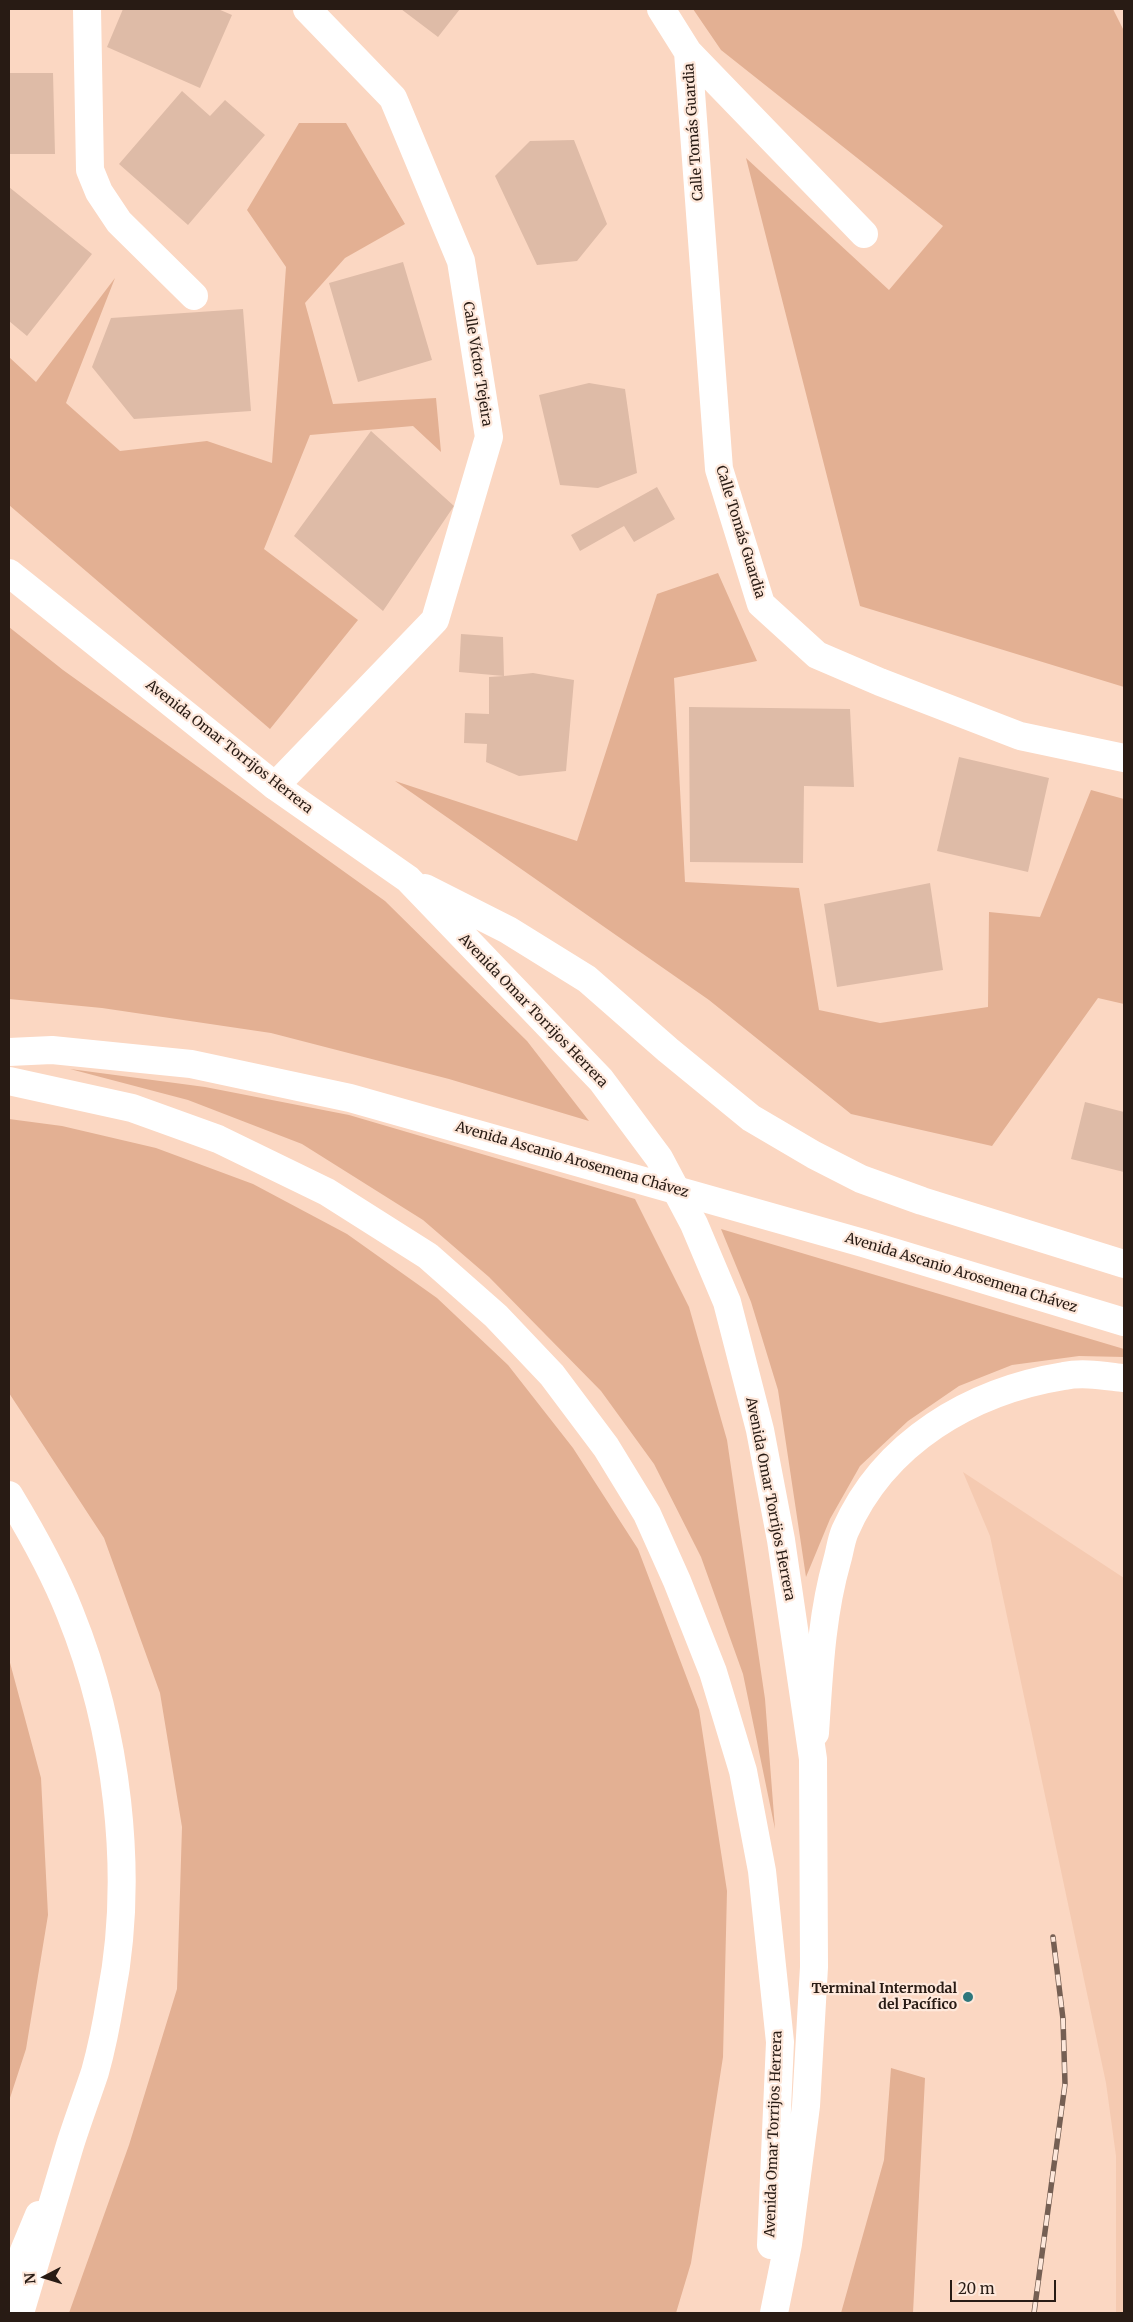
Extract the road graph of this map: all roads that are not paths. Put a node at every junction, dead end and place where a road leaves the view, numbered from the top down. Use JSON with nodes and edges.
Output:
{"nodes":[{"id":1,"x":87,"y":9,"type":"edge"},
{"id":2,"x":307,"y":9,"type":"edge"},
{"id":3,"x":661,"y":9,"type":"edge"},
{"id":4,"x":688,"y":52,"type":"junction"},
{"id":5,"x":864,"y":234,"type":"dead end"},
{"id":6,"x":194,"y":296,"type":"dead end"},
{"id":7,"x":9,"y":572,"type":"edge"},
{"id":8,"x":1124,"y":758,"type":"edge"},
{"id":9,"x":275,"y":786,"type":"junction"},
{"id":10,"x":408,"y":880,"type":"junction"},
{"id":11,"x":9,"y":1052,"type":"edge"},
{"id":12,"x":9,"y":1081,"type":"edge"},
{"id":13,"x":1124,"y":1264,"type":"edge"},
{"id":14,"x":1124,"y":1322,"type":"edge"},
{"id":15,"x":1124,"y":1378,"type":"edge"},
{"id":16,"x":9,"y":1495,"type":"edge"},
{"id":17,"x":813,"y":1759,"type":"junction"},
{"id":18,"x":71,"y":2143,"type":"junction"},
{"id":19,"x":9,"y":2287,"type":"edge"},
{"id":20,"x":20,"y":2313,"type":"edge"},
{"id":21,"x":766,"y":2313,"type":"edge"},
{"id":22,"x":774,"y":2313,"type":"edge"}],
"edges":[{"from":1,"to":6,"type":"main road"},
{"from":2,"to":9,"type":"main road","name":"Calle Víctor Tejeira"},
{"from":3,"to":4,"type":"main road","name":"Calle Tomás Guardia"},
{"from":4,"to":5,"type":"main road"},
{"from":4,"to":8,"type":"main road","name":"Calle Tomás Guardia"},
{"from":7,"to":9,"type":"main road","name":"Avenida Omar Torrijos Herrera"},
{"from":9,"to":10,"type":"main road","name":"Avenida Omar Torrijos Herrera"},
{"from":10,"to":13,"type":"main road"},
{"from":10,"to":17,"type":"main road","name":"Avenida Omar Torrijos Herrera"},
{"from":11,"to":14,"type":"main road","name":"Avenida Ascanio Arosemena Chávez"},
{"from":12,"to":21,"type":"main road","name":"Avenida Omar Torrijos Herrera"},
{"from":15,"to":17,"type":"main road"},
{"from":16,"to":18,"type":"main road"},
{"from":17,"to":22,"type":"main road","name":"Avenida Omar Torrijos Herrera"},
{"from":18,"to":19,"type":"main road"},
{"from":18,"to":20,"type":"main road"}]}
